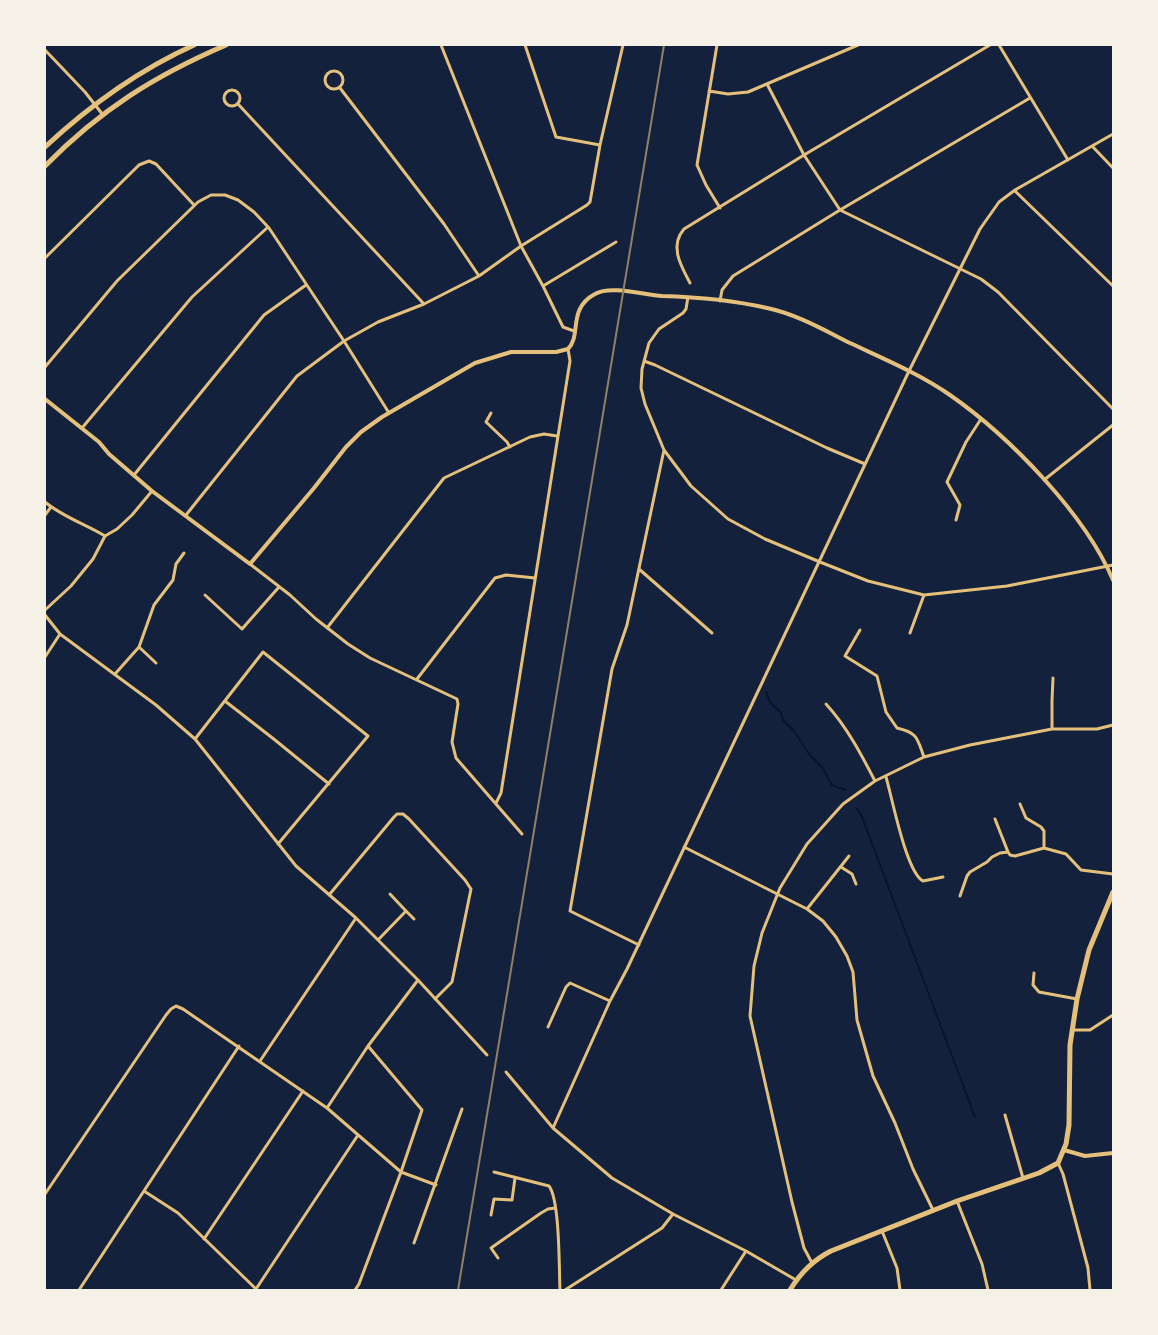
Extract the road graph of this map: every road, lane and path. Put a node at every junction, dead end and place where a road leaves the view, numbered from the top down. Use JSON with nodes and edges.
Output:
{"nodes":[{"id":1,"x":194,"y":45,"type":"edge"},
{"id":2,"x":226,"y":45,"type":"edge"},
{"id":3,"x":440,"y":45,"type":"edge"},
{"id":4,"x":525,"y":45,"type":"edge"},
{"id":5,"x":623,"y":45,"type":"edge"},
{"id":6,"x":717,"y":45,"type":"edge"},
{"id":7,"x":858,"y":45,"type":"edge"},
{"id":8,"x":990,"y":45,"type":"edge"},
{"id":9,"x":999,"y":45,"type":"edge"},
{"id":10,"x":45,"y":50,"type":"edge"},
{"id":11,"x":767,"y":84,"type":"junction"},
{"id":12,"x":340,"y":88,"type":"junction"},
{"id":13,"x":709,"y":91,"type":"junction"},
{"id":14,"x":1030,"y":98,"type":"junction"},
{"id":15,"x":238,"y":104,"type":"junction"},
{"id":16,"x":94,"y":105,"type":"junction"},
{"id":17,"x":103,"y":115,"type":"junction"},
{"id":18,"x":1113,"y":134,"type":"edge"},
{"id":19,"x":600,"y":144,"type":"junction"},
{"id":20,"x":1092,"y":146,"type":"junction"},
{"id":21,"x":45,"y":148,"type":"edge"},
{"id":22,"x":804,"y":155,"type":"junction"},
{"id":23,"x":1068,"y":160,"type":"junction"},
{"id":24,"x":45,"y":166,"type":"edge"},
{"id":25,"x":1113,"y":168,"type":"edge"},
{"id":26,"x":1015,"y":190,"type":"junction"},
{"id":27,"x":194,"y":205,"type":"junction"},
{"id":28,"x":720,"y":208,"type":"junction"},
{"id":29,"x":840,"y":210,"type":"junction"},
{"id":30,"x":268,"y":227,"type":"junction"},
{"id":31,"x":616,"y":242,"type":"dead end"},
{"id":32,"x":521,"y":246,"type":"junction"},
{"id":33,"x":45,"y":258,"type":"edge"},
{"id":34,"x":959,"y":269,"type":"junction"},
{"id":35,"x":479,"y":276,"type":"junction"},
{"id":36,"x":690,"y":283,"type":"dead end"},
{"id":37,"x":306,"y":286,"type":"junction"},
{"id":38,"x":543,"y":286,"type":"junction"},
{"id":39,"x":1113,"y":286,"type":"edge"},
{"id":40,"x":688,"y":296,"type":"junction"},
{"id":41,"x":720,"y":300,"type":"junction"},
{"id":42,"x":424,"y":304,"type":"junction"},
{"id":43,"x":574,"y":331,"type":"junction"},
{"id":44,"x":344,"y":341,"type":"junction"},
{"id":45,"x":568,"y":349,"type":"junction"},
{"id":46,"x":644,"y":361,"type":"junction"},
{"id":47,"x":45,"y":367,"type":"edge"},
{"id":48,"x":909,"y":371,"type":"junction"},
{"id":49,"x":45,"y":399,"type":"edge"},
{"id":50,"x":1113,"y":409,"type":"edge"},
{"id":51,"x":389,"y":413,"type":"junction"},
{"id":52,"x":491,"y":413,"type":"dead end"},
{"id":53,"x":981,"y":419,"type":"junction"},
{"id":54,"x":1113,"y":425,"type":"edge"},
{"id":55,"x":82,"y":428,"type":"junction"},
{"id":56,"x":557,"y":436,"type":"junction"},
{"id":57,"x":510,"y":447,"type":"junction"},
{"id":58,"x":664,"y":450,"type":"junction"},
{"id":59,"x":864,"y":464,"type":"junction"},
{"id":60,"x":134,"y":475,"type":"junction"},
{"id":61,"x":1044,"y":480,"type":"junction"},
{"id":62,"x":152,"y":491,"type":"junction"},
{"id":63,"x":45,"y":502,"type":"edge"},
{"id":64,"x":51,"y":507,"type":"junction"},
{"id":65,"x":45,"y":515,"type":"edge"},
{"id":66,"x":186,"y":515,"type":"junction"},
{"id":67,"x":956,"y":520,"type":"dead end"},
{"id":68,"x":105,"y":536,"type":"junction"},
{"id":69,"x":184,"y":553,"type":"dead end"},
{"id":70,"x":820,"y":562,"type":"junction"},
{"id":71,"x":250,"y":564,"type":"junction"},
{"id":72,"x":1113,"y":565,"type":"edge"},
{"id":73,"x":1107,"y":567,"type":"junction"},
{"id":74,"x":639,"y":568,"type":"junction"},
{"id":75,"x":535,"y":578,"type":"junction"},
{"id":76,"x":1113,"y":580,"type":"edge"},
{"id":77,"x":278,"y":587,"type":"junction"},
{"id":78,"x":205,"y":595,"type":"dead end"},
{"id":79,"x":924,"y":595,"type":"junction"},
{"id":80,"x":45,"y":610,"type":"edge"},
{"id":81,"x":45,"y":615,"type":"edge"},
{"id":82,"x":712,"y":626,"type":"dead end"},
{"id":83,"x":327,"y":628,"type":"junction"},
{"id":84,"x":708,"y":630,"type":"junction"},
{"id":85,"x":860,"y":630,"type":"dead end"},
{"id":86,"x":712,"y":633,"type":"dead end"},
{"id":87,"x":910,"y":633,"type":"dead end"},
{"id":88,"x":60,"y":634,"type":"junction"},
{"id":89,"x":139,"y":647,"type":"junction"},
{"id":90,"x":45,"y":657,"type":"edge"},
{"id":91,"x":156,"y":663,"type":"dead end"},
{"id":92,"x":116,"y":674,"type":"junction"},
{"id":93,"x":1053,"y":678,"type":"dead end"},
{"id":94,"x":417,"y":679,"type":"junction"},
{"id":95,"x":225,"y":701,"type":"junction"},
{"id":96,"x":826,"y":704,"type":"dead end"},
{"id":97,"x":1113,"y":725,"type":"edge"},
{"id":98,"x":1052,"y":729,"type":"junction"},
{"id":99,"x":195,"y":739,"type":"junction"},
{"id":100,"x":924,"y":757,"type":"junction"},
{"id":101,"x":886,"y":776,"type":"junction"},
{"id":102,"x":876,"y":781,"type":"junction"},
{"id":103,"x":329,"y":784,"type":"junction"},
{"id":104,"x":496,"y":803,"type":"junction"},
{"id":105,"x":1020,"y":804,"type":"dead end"},
{"id":106,"x":995,"y":819,"type":"dead end"},
{"id":107,"x":522,"y":834,"type":"dead end"},
{"id":108,"x":278,"y":844,"type":"junction"},
{"id":109,"x":684,"y":847,"type":"junction"},
{"id":110,"x":1044,"y":848,"type":"junction"},
{"id":111,"x":1008,"y":852,"type":"junction"},
{"id":112,"x":849,"y":856,"type":"dead end"},
{"id":113,"x":841,"y":867,"type":"junction"},
{"id":114,"x":1113,"y":874,"type":"edge"},
{"id":115,"x":943,"y":877,"type":"dead end"},
{"id":116,"x":856,"y":884,"type":"dead end"},
{"id":117,"x":1113,"y":892,"type":"edge"},
{"id":118,"x":390,"y":894,"type":"dead end"},
{"id":119,"x":777,"y":894,"type":"junction"},
{"id":120,"x":329,"y":895,"type":"junction"},
{"id":121,"x":960,"y":896,"type":"dead end"},
{"id":122,"x":807,"y":909,"type":"junction"},
{"id":123,"x":406,"y":911,"type":"junction"},
{"id":124,"x":356,"y":918,"type":"junction"},
{"id":125,"x":414,"y":919,"type":"dead end"},
{"id":126,"x":378,"y":940,"type":"junction"},
{"id":127,"x":639,"y":945,"type":"junction"},
{"id":128,"x":1034,"y":973,"type":"dead end"},
{"id":129,"x":418,"y":980,"type":"junction"},
{"id":130,"x":435,"y":999,"type":"junction"},
{"id":131,"x":1077,"y":999,"type":"junction"},
{"id":132,"x":610,"y":1001,"type":"junction"},
{"id":133,"x":1113,"y":1015,"type":"edge"},
{"id":134,"x":548,"y":1027,"type":"dead end"},
{"id":135,"x":1072,"y":1030,"type":"junction"},
{"id":136,"x":239,"y":1046,"type":"junction"},
{"id":137,"x":368,"y":1046,"type":"junction"},
{"id":138,"x":487,"y":1055,"type":"dead end"},
{"id":139,"x":260,"y":1061,"type":"junction"},
{"id":140,"x":506,"y":1072,"type":"dead end"},
{"id":141,"x":303,"y":1091,"type":"junction"},
{"id":142,"x":327,"y":1108,"type":"junction"},
{"id":143,"x":462,"y":1109,"type":"dead end"},
{"id":144,"x":1005,"y":1115,"type":"dead end"},
{"id":145,"x":553,"y":1128,"type":"junction"},
{"id":146,"x":358,"y":1135,"type":"junction"},
{"id":147,"x":1064,"y":1150,"type":"junction"},
{"id":148,"x":1113,"y":1153,"type":"edge"},
{"id":149,"x":1058,"y":1163,"type":"junction"},
{"id":150,"x":401,"y":1172,"type":"junction"},
{"id":151,"x":494,"y":1172,"type":"dead end"},
{"id":152,"x":515,"y":1178,"type":"junction"},
{"id":153,"x":1023,"y":1178,"type":"junction"},
{"id":154,"x":436,"y":1185,"type":"junction"},
{"id":155,"x":144,"y":1191,"type":"junction"},
{"id":156,"x":45,"y":1194,"type":"edge"},
{"id":157,"x":957,"y":1201,"type":"junction"},
{"id":158,"x":556,"y":1208,"type":"junction"},
{"id":159,"x":933,"y":1210,"type":"junction"},
{"id":160,"x":673,"y":1214,"type":"junction"},
{"id":161,"x":491,"y":1215,"type":"dead end"},
{"id":162,"x":882,"y":1231,"type":"junction"},
{"id":163,"x":204,"y":1239,"type":"junction"},
{"id":164,"x":414,"y":1243,"type":"dead end"},
{"id":165,"x":746,"y":1251,"type":"junction"},
{"id":166,"x":498,"y":1258,"type":"dead end"},
{"id":167,"x":812,"y":1262,"type":"junction"},
{"id":168,"x":797,"y":1280,"type":"junction"},
{"id":169,"x":256,"y":1289,"type":"edge"},
{"id":170,"x":79,"y":1290,"type":"edge"},
{"id":171,"x":354,"y":1290,"type":"edge"},
{"id":172,"x":560,"y":1290,"type":"edge"},
{"id":173,"x":565,"y":1290,"type":"edge"},
{"id":174,"x":721,"y":1290,"type":"edge"},
{"id":175,"x":790,"y":1290,"type":"edge"},
{"id":176,"x":900,"y":1290,"type":"edge"},
{"id":177,"x":988,"y":1290,"type":"edge"},
{"id":178,"x":1090,"y":1290,"type":"edge"}],
"edges":[{"from":1,"to":16,"type":"main road"},
{"from":2,"to":17,"type":"main road"},
{"from":3,"to":32,"type":"street"},
{"from":4,"to":19,"type":"street"},
{"from":5,"to":19,"type":"street"},
{"from":6,"to":13,"type":"street"},
{"from":7,"to":11,"type":"street"},
{"from":8,"to":22,"type":"street"},
{"from":9,"to":14,"type":"street"},
{"from":10,"to":16,"type":"street"},
{"from":11,"to":13,"type":"street"},
{"from":11,"to":22,"type":"street"},
{"from":12,"to":12,"type":"street"},
{"from":12,"to":35,"type":"street"},
{"from":13,"to":28,"type":"street"},
{"from":14,"to":23,"type":"street"},
{"from":14,"to":29,"type":"street"},
{"from":15,"to":15,"type":"street"},
{"from":15,"to":42,"type":"street"},
{"from":16,"to":17,"type":"street"},
{"from":16,"to":21,"type":"main road"},
{"from":17,"to":24,"type":"main road"},
{"from":18,"to":20,"type":"street"},
{"from":19,"to":32,"type":"street"},
{"from":20,"to":23,"type":"street"},
{"from":20,"to":25,"type":"street"},
{"from":22,"to":28,"type":"street"},
{"from":22,"to":29,"type":"street"},
{"from":23,"to":26,"type":"street"},
{"from":26,"to":34,"type":"street"},
{"from":26,"to":39,"type":"street"},
{"from":27,"to":30,"type":"street"},
{"from":27,"to":33,"type":"street"},
{"from":27,"to":47,"type":"street"},
{"from":28,"to":36,"type":"street"},
{"from":29,"to":34,"type":"street"},
{"from":29,"to":41,"type":"street"},
{"from":30,"to":37,"type":"street"},
{"from":30,"to":55,"type":"street"},
{"from":31,"to":38,"type":"street"},
{"from":32,"to":35,"type":"street"},
{"from":32,"to":38,"type":"street"},
{"from":34,"to":48,"type":"street"},
{"from":34,"to":50,"type":"street"},
{"from":35,"to":42,"type":"street"},
{"from":37,"to":44,"type":"street"},
{"from":37,"to":60,"type":"street"},
{"from":38,"to":43,"type":"street"},
{"from":40,"to":41,"type":"street"},
{"from":40,"to":43,"type":"street"},
{"from":40,"to":46,"type":"street"},
{"from":41,"to":48,"type":"street"},
{"from":42,"to":44,"type":"street"},
{"from":43,"to":45,"type":"street"},
{"from":44,"to":51,"type":"street"},
{"from":44,"to":66,"type":"street"},
{"from":45,"to":51,"type":"street"},
{"from":45,"to":56,"type":"street"},
{"from":46,"to":58,"type":"street"},
{"from":46,"to":59,"type":"street"},
{"from":48,"to":53,"type":"street"},
{"from":48,"to":59,"type":"street"},
{"from":49,"to":55,"type":"street"},
{"from":51,"to":71,"type":"street"},
{"from":52,"to":57,"type":"street"},
{"from":53,"to":61,"type":"street"},
{"from":53,"to":67,"type":"street"},
{"from":54,"to":61,"type":"street"},
{"from":55,"to":60,"type":"street"},
{"from":56,"to":57,"type":"street"},
{"from":56,"to":75,"type":"street"},
{"from":57,"to":83,"type":"street"},
{"from":58,"to":70,"type":"street"},
{"from":58,"to":74,"type":"street"},
{"from":59,"to":70,"type":"street"},
{"from":60,"to":62,"type":"street"},
{"from":61,"to":73,"type":"street"},
{"from":62,"to":66,"type":"street"},
{"from":62,"to":68,"type":"street"},
{"from":63,"to":64,"type":"street"},
{"from":64,"to":65,"type":"street"},
{"from":64,"to":68,"type":"street"},
{"from":66,"to":71,"type":"street"},
{"from":68,"to":80,"type":"street"},
{"from":69,"to":89,"type":"street"},
{"from":70,"to":79,"type":"street"},
{"from":70,"to":109,"type":"street"},
{"from":71,"to":77,"type":"street"},
{"from":72,"to":73,"type":"street"},
{"from":73,"to":76,"type":"street"},
{"from":73,"to":79,"type":"street"},
{"from":74,"to":84,"type":"street"},
{"from":74,"to":127,"type":"street"},
{"from":75,"to":94,"type":"street"},
{"from":75,"to":104,"type":"street"},
{"from":77,"to":78,"type":"street"},
{"from":77,"to":83,"type":"street"},
{"from":79,"to":87,"type":"street"},
{"from":81,"to":88,"type":"street"},
{"from":82,"to":84,"type":"street"},
{"from":83,"to":94,"type":"street"},
{"from":84,"to":86,"type":"street"},
{"from":85,"to":100,"type":"street"},
{"from":88,"to":90,"type":"street"},
{"from":88,"to":92,"type":"street"},
{"from":89,"to":91,"type":"street"},
{"from":89,"to":92,"type":"street"},
{"from":92,"to":99,"type":"street"},
{"from":93,"to":98,"type":"street"},
{"from":94,"to":104,"type":"street"},
{"from":95,"to":99,"type":"street"},
{"from":95,"to":103,"type":"street"},
{"from":95,"to":103,"type":"street"},
{"from":96,"to":102,"type":"street"},
{"from":97,"to":98,"type":"street"},
{"from":98,"to":100,"type":"street"},
{"from":99,"to":108,"type":"street"},
{"from":100,"to":101,"type":"street"},
{"from":101,"to":102,"type":"street"},
{"from":101,"to":115,"type":"street"},
{"from":102,"to":119,"type":"street"},
{"from":103,"to":108,"type":"street"},
{"from":104,"to":107,"type":"street"},
{"from":105,"to":110,"type":"street"},
{"from":106,"to":111,"type":"street"},
{"from":108,"to":120,"type":"street"},
{"from":109,"to":119,"type":"street"},
{"from":109,"to":127,"type":"street"},
{"from":110,"to":111,"type":"street"},
{"from":110,"to":114,"type":"street"},
{"from":111,"to":121,"type":"street"},
{"from":112,"to":113,"type":"street"},
{"from":113,"to":116,"type":"street"},
{"from":113,"to":122,"type":"street"},
{"from":117,"to":131,"type":"main road"},
{"from":118,"to":123,"type":"street"},
{"from":119,"to":122,"type":"street"},
{"from":119,"to":167,"type":"street"},
{"from":120,"to":124,"type":"street"},
{"from":120,"to":130,"type":"street"},
{"from":122,"to":159,"type":"street"},
{"from":123,"to":125,"type":"street"},
{"from":123,"to":126,"type":"street"},
{"from":124,"to":126,"type":"street"},
{"from":124,"to":139,"type":"street"},
{"from":126,"to":129,"type":"street"},
{"from":127,"to":132,"type":"street"},
{"from":128,"to":131,"type":"street"},
{"from":129,"to":130,"type":"street"},
{"from":129,"to":137,"type":"street"},
{"from":130,"to":138,"type":"street"},
{"from":131,"to":135,"type":"main road"},
{"from":132,"to":134,"type":"street"},
{"from":132,"to":145,"type":"street"},
{"from":133,"to":135,"type":"street"},
{"from":135,"to":147,"type":"main road"},
{"from":136,"to":139,"type":"street"},
{"from":136,"to":155,"type":"street"},
{"from":136,"to":156,"type":"street"},
{"from":137,"to":142,"type":"street"},
{"from":137,"to":150,"type":"street"},
{"from":139,"to":141,"type":"street"},
{"from":140,"to":145,"type":"street"},
{"from":141,"to":142,"type":"street"},
{"from":141,"to":163,"type":"street"},
{"from":142,"to":146,"type":"street"},
{"from":143,"to":154,"type":"street"},
{"from":144,"to":153,"type":"street"},
{"from":145,"to":160,"type":"street"},
{"from":146,"to":150,"type":"street"},
{"from":146,"to":169,"type":"street"},
{"from":147,"to":148,"type":"street"},
{"from":147,"to":149,"type":"main road"},
{"from":149,"to":153,"type":"main road"},
{"from":149,"to":178,"type":"street"},
{"from":150,"to":154,"type":"street"},
{"from":150,"to":171,"type":"street"},
{"from":151,"to":152,"type":"street"},
{"from":152,"to":158,"type":"street"},
{"from":152,"to":161,"type":"street"},
{"from":153,"to":157,"type":"main road"},
{"from":154,"to":164,"type":"street"},
{"from":155,"to":163,"type":"street"},
{"from":155,"to":170,"type":"street"},
{"from":157,"to":159,"type":"main road"},
{"from":157,"to":177,"type":"street"},
{"from":158,"to":166,"type":"street"},
{"from":158,"to":172,"type":"street"},
{"from":159,"to":162,"type":"main road"},
{"from":160,"to":165,"type":"street"},
{"from":160,"to":173,"type":"street"},
{"from":162,"to":167,"type":"main road"},
{"from":162,"to":176,"type":"street"},
{"from":163,"to":169,"type":"street"},
{"from":165,"to":168,"type":"street"},
{"from":165,"to":174,"type":"street"},
{"from":167,"to":168,"type":"main road"},
{"from":168,"to":175,"type":"main road"}]}
